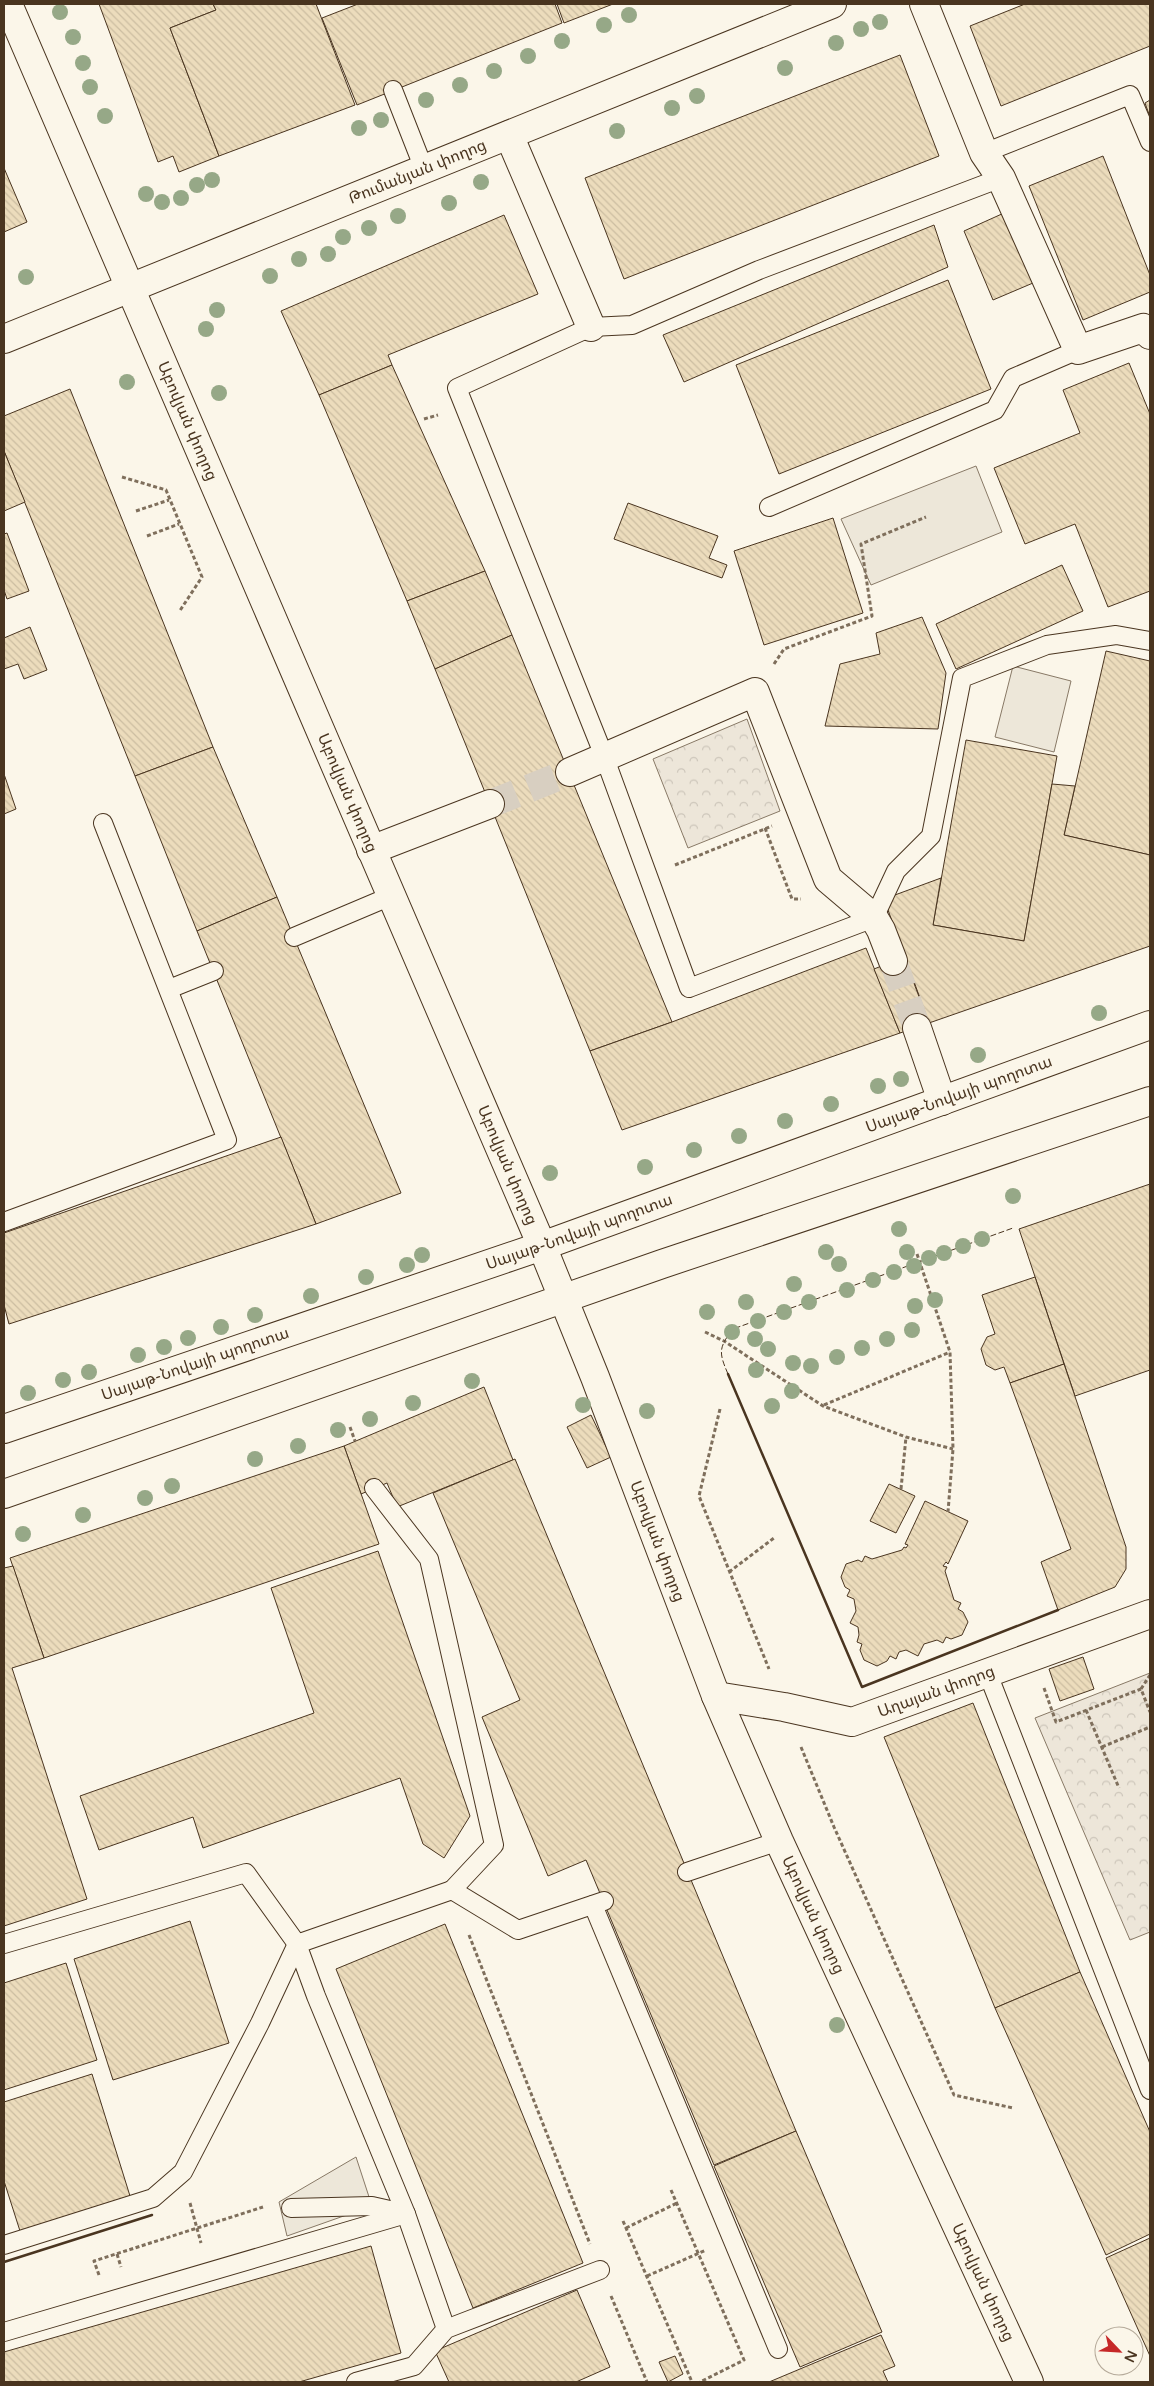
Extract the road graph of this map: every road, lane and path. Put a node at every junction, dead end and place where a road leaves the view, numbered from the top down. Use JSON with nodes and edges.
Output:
{"nodes":[{"id":1,"x":8,"y":4,"type":"edge"},
{"id":2,"x":832,"y":4,"type":"edge"},
{"id":3,"x":924,"y":4,"type":"edge"},
{"id":4,"x":393,"y":90,"type":"dead end"},
{"id":5,"x":509,"y":135,"type":"junction"},
{"id":6,"x":1150,"y":142,"type":"edge"},
{"id":7,"x":984,"y":153,"type":"junction"},
{"id":8,"x":424,"y":169,"type":"junction"},
{"id":9,"x":1001,"y":178,"type":"junction"},
{"id":10,"x":130,"y":288,"type":"junction"},
{"id":11,"x":591,"y":327,"type":"junction"},
{"id":12,"x":1150,"y":335,"type":"edge"},
{"id":13,"x":4,"y":339,"type":"edge"},
{"id":14,"x":1078,"y":350,"type":"junction"},
{"id":15,"x":122,"y":477,"type":"dead end"},
{"id":16,"x":169,"y":500,"type":"junction"},
{"id":17,"x":769,"y":507,"type":"dead end"},
{"id":18,"x":136,"y":511,"type":"dead end"},
{"id":19,"x":926,"y":517,"type":"dead end"},
{"id":20,"x":179,"y":524,"type":"junction"},
{"id":21,"x":147,"y":536,"type":"dead end"},
{"id":22,"x":179,"y":612,"type":"dead end"},
{"id":23,"x":1150,"y":641,"type":"edge"},
{"id":24,"x":755,"y":692,"type":"junction"},
{"id":25,"x":604,"y":756,"type":"junction"},
{"id":26,"x":570,"y":772,"type":"tunnel mouth"},
{"id":27,"x":490,"y":804,"type":"tunnel mouth"},
{"id":28,"x":802,"y":814,"type":"junction"},
{"id":29,"x":103,"y":823,"type":"dead end"},
{"id":30,"x":371,"y":850,"type":"junction"},
{"id":31,"x":647,"y":876,"type":"junction"},
{"id":32,"x":391,"y":896,"type":"junction"},
{"id":33,"x":874,"y":918,"type":"junction"},
{"id":34,"x":294,"y":937,"type":"dead end"},
{"id":35,"x":893,"y":962,"type":"tunnel mouth"},
{"id":36,"x":214,"y":971,"type":"dead end"},
{"id":37,"x":169,"y":989,"type":"junction"},
{"id":38,"x":1150,"y":1025,"type":"edge"},
{"id":39,"x":917,"y":1028,"type":"tunnel mouth"},
{"id":40,"x":942,"y":1101,"type":"junction"},
{"id":41,"x":1150,"y":1101,"type":"edge"},
{"id":42,"x":4,"y":1222,"type":"edge"},
{"id":43,"x":542,"y":1246,"type":"junction"},
{"id":44,"x":917,"y":1254,"type":"dead end"},
{"id":45,"x":564,"y":1299,"type":"junction"},
{"id":46,"x":705,"y":1332,"type":"dead end"},
{"id":47,"x":950,"y":1352,"type":"junction"},
{"id":48,"x":823,"y":1406,"type":"junction"},
{"id":49,"x":720,"y":1408,"type":"dead end"},
{"id":50,"x":350,"y":1427,"type":"dead end"},
{"id":51,"x":4,"y":1429,"type":"edge"},
{"id":52,"x":906,"y":1437,"type":"junction"},
{"id":53,"x":355,"y":1441,"type":"dead end"},
{"id":54,"x":953,"y":1450,"type":"junction"},
{"id":55,"x":374,"y":1488,"type":"dead end"},
{"id":56,"x":901,"y":1489,"type":"dead end"},
{"id":57,"x":4,"y":1494,"type":"edge"},
{"id":58,"x":948,"y":1512,"type":"dead end"},
{"id":59,"x":774,"y":1538,"type":"dead end"},
{"id":60,"x":729,"y":1572,"type":"junction"},
{"id":61,"x":1150,"y":1614,"type":"edge"},
{"id":62,"x":1034,"y":1658,"type":"junction"},
{"id":63,"x":988,"y":1674,"type":"junction"},
{"id":64,"x":1150,"y":1675,"type":"edge"},
{"id":65,"x":1141,"y":1689,"type":"junction"},
{"id":66,"x":716,"y":1696,"type":"junction"},
{"id":67,"x":784,"y":1707,"type":"junction"},
{"id":68,"x":1086,"y":1710,"type":"junction"},
{"id":69,"x":1150,"y":1712,"type":"edge"},
{"id":70,"x":1150,"y":1727,"type":"edge"},
{"id":71,"x":1102,"y":1747,"type":"junction"},
{"id":72,"x":1119,"y":1788,"type":"dead end"},
{"id":73,"x":779,"y":1841,"type":"junction"},
{"id":74,"x":688,"y":1872,"type":"dead end"},
{"id":75,"x":452,"y":1890,"type":"junction"},
{"id":76,"x":4,"y":1944,"type":"edge"},
{"id":77,"x":297,"y":1944,"type":"junction"},
{"id":78,"x":1150,"y":2090,"type":"edge"},
{"id":79,"x":1013,"y":2108,"type":"dead end"},
{"id":80,"x":671,"y":2190,"type":"dead end"},
{"id":81,"x":677,"y":2204,"type":"junction"},
{"id":82,"x":291,"y":2208,"type":"joint"},
{"id":83,"x":406,"y":2214,"type":"junction"},
{"id":84,"x":624,"y":2221,"type":"dead end"},
{"id":85,"x":626,"y":2228,"type":"junction"},
{"id":86,"x":4,"y":2245,"type":"edge"},
{"id":87,"x":698,"y":2254,"type":"junction"},
{"id":88,"x":600,"y":2270,"type":"junction"},
{"id":89,"x":647,"y":2276,"type":"junction"},
{"id":90,"x":119,"y":2298,"type":"junction"},
{"id":91,"x":446,"y":2329,"type":"junction"},
{"id":92,"x":4,"y":2332,"type":"edge"},
{"id":93,"x":778,"y":2349,"type":"dead end"},
{"id":94,"x":356,"y":2382,"type":"edge"},
{"id":95,"x":647,"y":2382,"type":"edge"},
{"id":96,"x":692,"y":2382,"type":"edge"},
{"id":97,"x":700,"y":2382,"type":"edge"},
{"id":98,"x":1028,"y":2382,"type":"edge"}],
"edges":[{"from":1,"to":10,"type":"main road","name":"Աբովյան փողոց"},
{"from":2,"to":5,"type":"main road","name":"Թումանյան փողոց"},
{"from":3,"to":7,"type":"main road"},
{"from":4,"to":8,"type":"lane"},
{"from":5,"to":8,"type":"main road","name":"Թումանյան փողոց"},
{"from":5,"to":11,"type":"main road"},
{"from":6,"to":7,"type":"lane"},
{"from":7,"to":9,"type":"main road"},
{"from":8,"to":10,"type":"main road","name":"Թումանյան փողոց"},
{"from":9,"to":11,"type":"lane"},
{"from":9,"to":14,"type":"main road"},
{"from":10,"to":13,"type":"main road","name":"Թումանյան փողոց"},
{"from":10,"to":30,"type":"main road","name":"Աբովյան փողոց"},
{"from":11,"to":25,"type":"lane"},
{"from":12,"to":14,"type":"main road"},
{"from":14,"to":17,"type":"lane"},
{"from":15,"to":16,"type":"path"},
{"from":16,"to":18,"type":"path"},
{"from":16,"to":20,"type":"path"},
{"from":19,"to":24,"type":"path"},
{"from":20,"to":21,"type":"path"},
{"from":20,"to":22,"type":"path"},
{"from":23,"to":33,"type":"lane"},
{"from":24,"to":25,"type":"main road"},
{"from":24,"to":28,"type":"main road"},
{"from":25,"to":26,"type":"main road"},
{"from":25,"to":31,"type":"lane"},
{"from":27,"to":30,"type":"main road"},
{"from":28,"to":31,"type":"path"},
{"from":28,"to":33,"type":"main road"},
{"from":29,"to":37,"type":"lane"},
{"from":30,"to":32,"type":"main road","name":"Աբովյան փողոց"},
{"from":31,"to":33,"type":"lane"},
{"from":32,"to":34,"type":"lane"},
{"from":32,"to":43,"type":"main road","name":"Աբովյան փողոց"},
{"from":33,"to":35,"type":"main road"},
{"from":36,"to":37,"type":"lane"},
{"from":37,"to":42,"type":"lane"},
{"from":38,"to":40,"type":"main road","name":"Սայաթ-Նովայի պողոտա"},
{"from":39,"to":40,"type":"main road"},
{"from":40,"to":43,"type":"main road","name":"Սայաթ-Նովայի պողոտա"},
{"from":41,"to":45,"type":"main road"},
{"from":43,"to":45,"type":"main road","name":"Աբովյան փողոց"},
{"from":43,"to":51,"type":"main road","name":"Սայաթ-Նովայի պողոտա"},
{"from":44,"to":47,"type":"path"},
{"from":45,"to":57,"type":"main road"},
{"from":45,"to":66,"type":"main road","name":"Աբովյան փողոց"},
{"from":46,"to":48,"type":"path"},
{"from":47,"to":48,"type":"path"},
{"from":47,"to":54,"type":"path"},
{"from":48,"to":52,"type":"path"},
{"from":49,"to":60,"type":"path"},
{"from":50,"to":53,"type":"path"},
{"from":52,"to":54,"type":"path"},
{"from":52,"to":56,"type":"path"},
{"from":54,"to":58,"type":"path"},
{"from":55,"to":75,"type":"lane"},
{"from":59,"to":60,"type":"path"},
{"from":60,"to":67,"type":"path"},
{"from":61,"to":62,"type":"main road","name":"Աղայան փողոց"},
{"from":62,"to":63,"type":"main road","name":"Աղայան փողոց"},
{"from":62,"to":68,"type":"path"},
{"from":63,"to":67,"type":"main road","name":"Աղայան փողոց"},
{"from":63,"to":78,"type":"lane"},
{"from":64,"to":65,"type":"path"},
{"from":65,"to":68,"type":"path"},
{"from":65,"to":69,"type":"path"},
{"from":66,"to":67,"type":"main road","name":"Աղայան փողոց"},
{"from":66,"to":73,"type":"main road","name":"Աբովյան փողոց"},
{"from":67,"to":79,"type":"path"},
{"from":68,"to":71,"type":"path"},
{"from":70,"to":71,"type":"path"},
{"from":71,"to":72,"type":"path"},
{"from":73,"to":74,"type":"lane"},
{"from":73,"to":98,"type":"main road","name":"Աբովյան փողոց"},
{"from":75,"to":77,"type":"lane"},
{"from":75,"to":88,"type":"path"},
{"from":75,"to":93,"type":"lane"},
{"from":76,"to":77,"type":"lane"},
{"from":77,"to":83,"type":"lane"},
{"from":77,"to":86,"type":"lane"},
{"from":80,"to":81,"type":"path"},
{"from":81,"to":85,"type":"path"},
{"from":81,"to":87,"type":"path"},
{"from":82,"to":83,"type":"lane"},
{"from":82,"to":90,"type":"path"},
{"from":83,"to":90,"type":"lane"},
{"from":83,"to":91,"type":"lane"},
{"from":84,"to":85,"type":"path"},
{"from":85,"to":89,"type":"path"},
{"from":87,"to":89,"type":"path"},
{"from":87,"to":97,"type":"path"},
{"from":88,"to":91,"type":"lane"},
{"from":88,"to":95,"type":"path"},
{"from":89,"to":96,"type":"path"},
{"from":90,"to":92,"type":"lane"},
{"from":91,"to":94,"type":"lane"}]}
